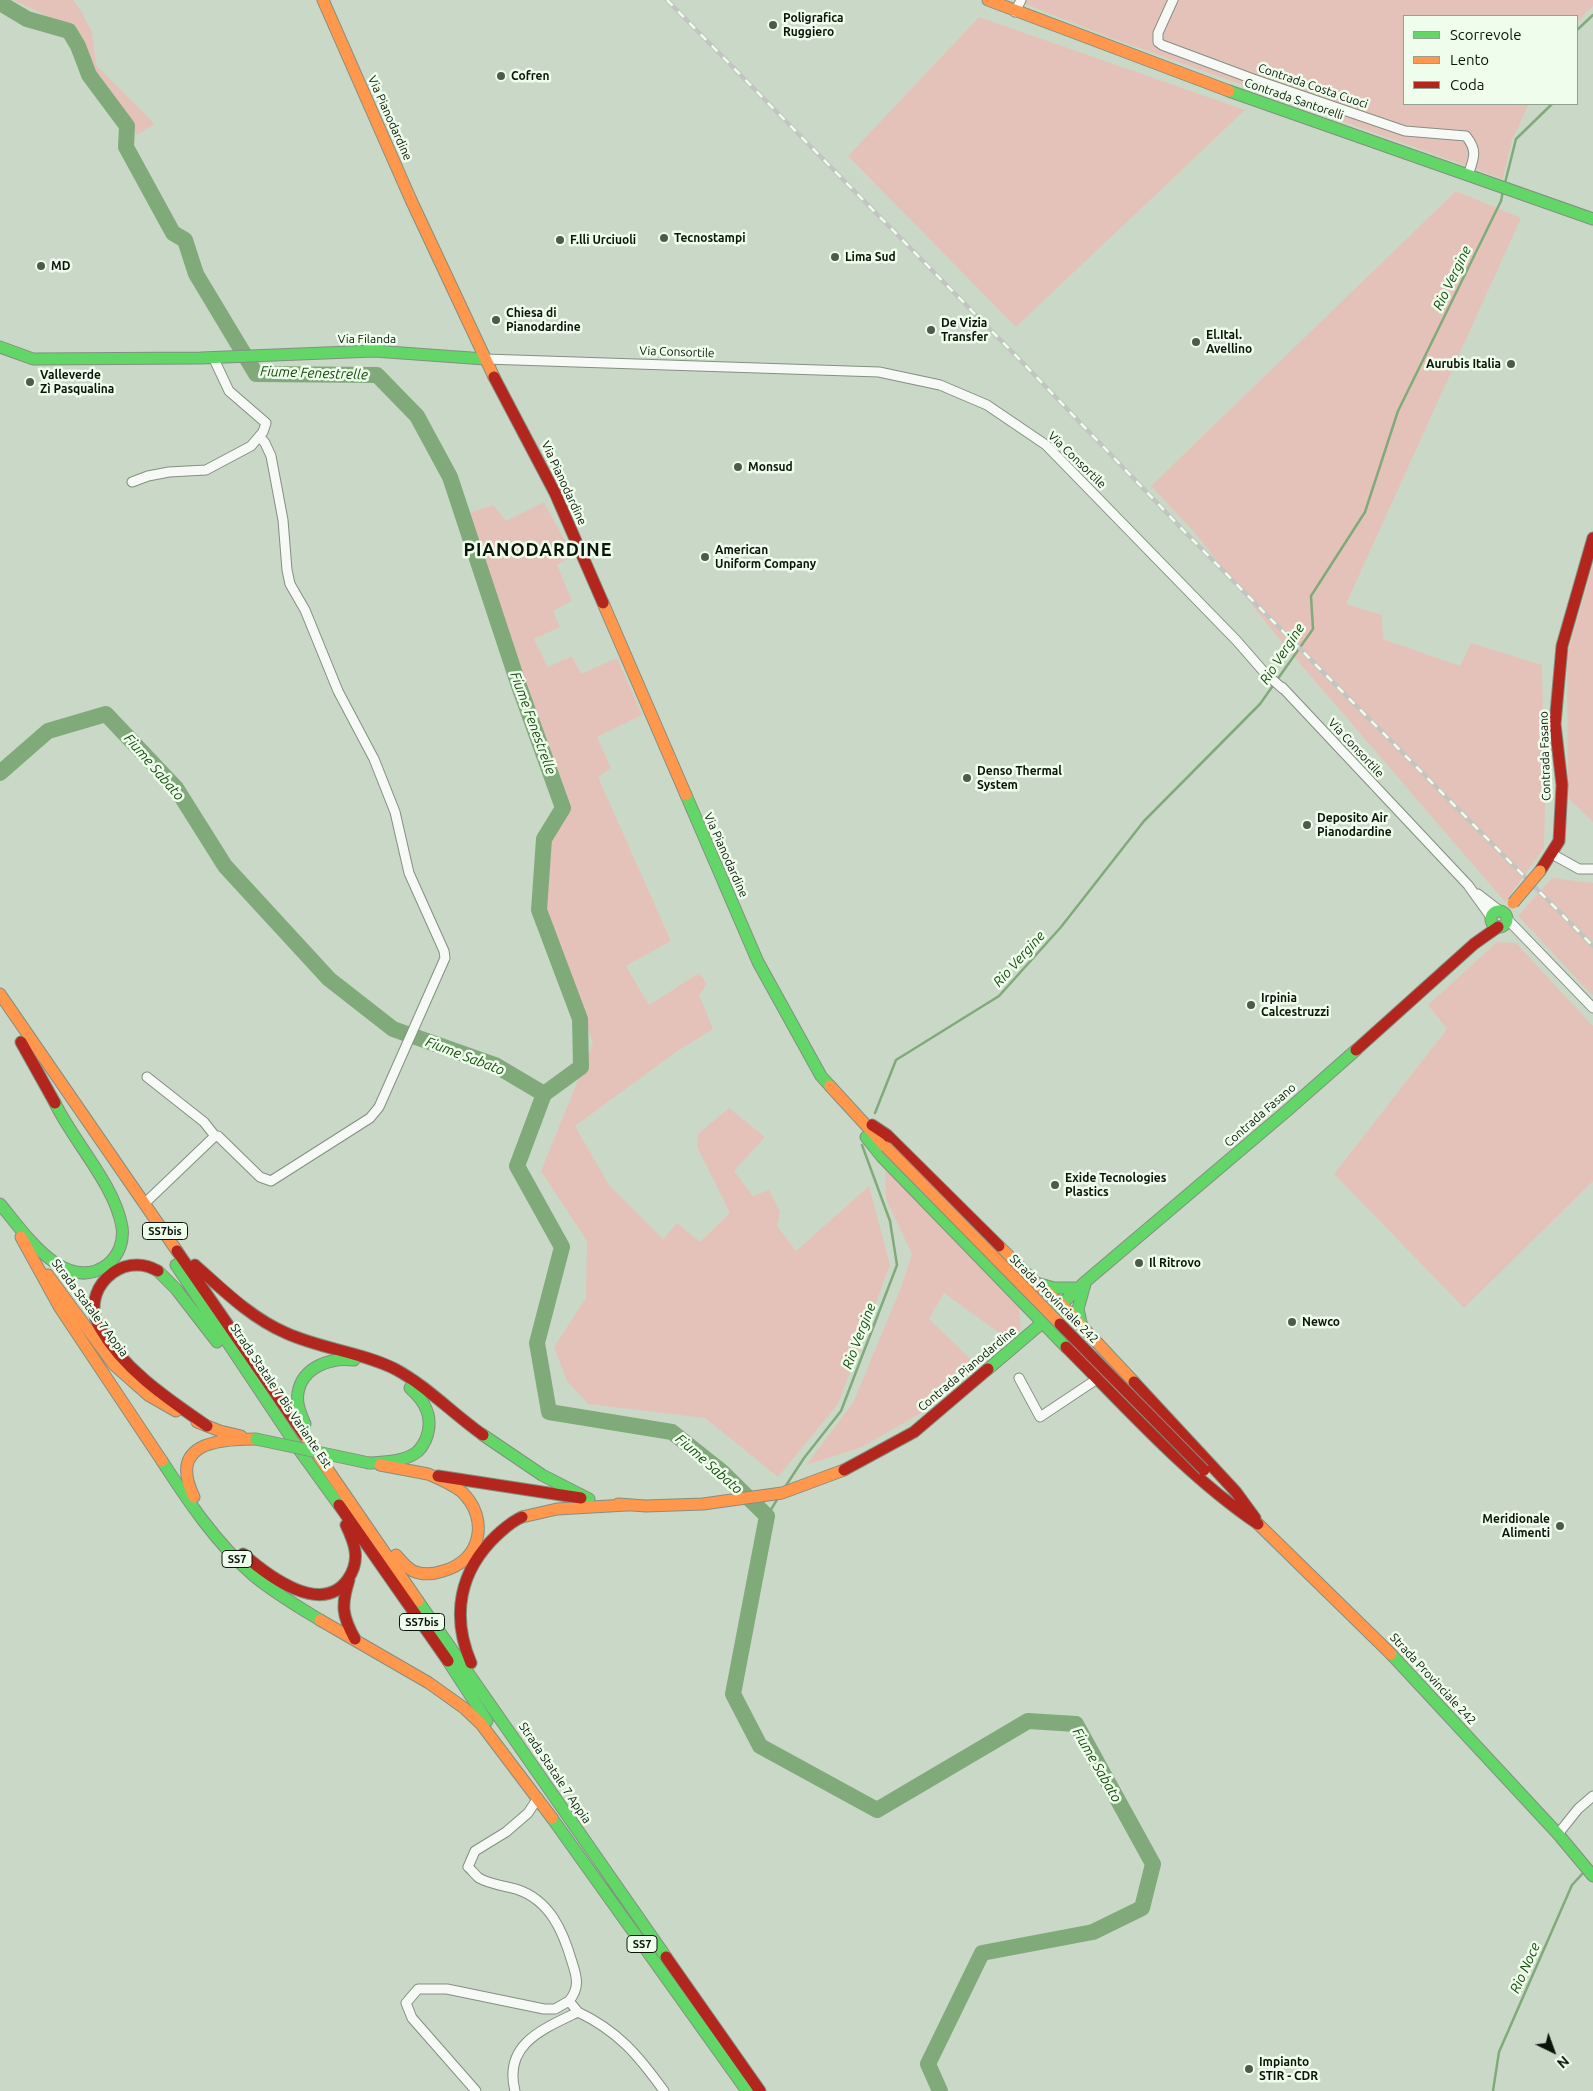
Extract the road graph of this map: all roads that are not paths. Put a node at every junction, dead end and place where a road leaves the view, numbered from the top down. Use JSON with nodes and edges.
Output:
{"nodes":[{"id":1,"x":324,"y":0,"type":"edge"},
{"id":2,"x":988,"y":0,"type":"edge"},
{"id":3,"x":1021,"y":0,"type":"edge"},
{"id":4,"x":1173,"y":0,"type":"edge"},
{"id":5,"x":1016,"y":12,"type":"junction"},
{"id":6,"x":1468,"y":175,"type":"junction"},
{"id":7,"x":1593,"y":219,"type":"edge"},
{"id":8,"x":0,"y":347,"type":"edge"},
{"id":9,"x":213,"y":357,"type":"junction"},
{"id":10,"x":486,"y":359,"type":"junction"},
{"id":11,"x":260,"y":436,"type":"junction"},
{"id":12,"x":132,"y":482,"type":"dead end"},
{"id":13,"x":1593,"y":538,"type":"edge"},
{"id":14,"x":1552,"y":854,"type":"junction"},
{"id":15,"x":1593,"y":869,"type":"edge"},
{"id":16,"x":1500,"y":919,"type":"junction"},
{"id":17,"x":0,"y":994,"type":"edge"},
{"id":18,"x":1593,"y":1008,"type":"edge"},
{"id":19,"x":0,"y":1011,"type":"edge"},
{"id":20,"x":21,"y":1042,"type":"junction"},
{"id":21,"x":147,"y":1077,"type":"dead end"},
{"id":22,"x":849,"y":1109,"type":"junction"},
{"id":23,"x":215,"y":1136,"type":"junction"},
{"id":24,"x":145,"y":1203,"type":"junction"},
{"id":25,"x":0,"y":1206,"type":"edge"},
{"id":26,"x":165,"y":1231,"type":"junction"},
{"id":27,"x":21,"y":1237,"type":"junction"},
{"id":28,"x":1035,"y":1282,"type":"junction"},
{"id":29,"x":1082,"y":1285,"type":"junction"},
{"id":30,"x":1062,"y":1305,"type":"junction"},
{"id":31,"x":1027,"y":1307,"type":"junction"},
{"id":32,"x":1042,"y":1323,"type":"junction"},
{"id":33,"x":1082,"y":1327,"type":"junction"},
{"id":34,"x":1023,"y":1340,"type":"junction"},
{"id":35,"x":1058,"y":1340,"type":"junction"},
{"id":36,"x":1019,"y":1378,"type":"dead end"},
{"id":37,"x":1097,"y":1379,"type":"junction"},
{"id":38,"x":207,"y":1426,"type":"junction"},
{"id":39,"x":256,"y":1439,"type":"junction"},
{"id":40,"x":300,"y":1451,"type":"junction"},
{"id":41,"x":369,"y":1463,"type":"junction"},
{"id":42,"x":330,"y":1470,"type":"junction"},
{"id":43,"x":317,"y":1473,"type":"junction"},
{"id":44,"x":428,"y":1474,"type":"junction"},
{"id":45,"x":589,"y":1500,"type":"junction"},
{"id":46,"x":627,"y":1505,"type":"junction"},
{"id":47,"x":358,"y":1512,"type":"junction"},
{"id":48,"x":1258,"y":1524,"type":"junction"},
{"id":49,"x":349,"y":1580,"type":"junction"},
{"id":50,"x":355,"y":1640,"type":"junction"},
{"id":51,"x":514,"y":1738,"type":"junction"},
{"id":52,"x":1593,"y":1796,"type":"edge"},
{"id":53,"x":538,"y":1798,"type":"junction"},
{"id":54,"x":1558,"y":1834,"type":"junction"},
{"id":55,"x":1593,"y":1876,"type":"edge"},
{"id":56,"x":569,"y":2001,"type":"junction"},
{"id":57,"x":578,"y":2012,"type":"junction"},
{"id":58,"x":476,"y":2091,"type":"edge"},
{"id":59,"x":515,"y":2091,"type":"edge"},
{"id":60,"x":664,"y":2091,"type":"edge"},
{"id":61,"x":747,"y":2091,"type":"edge"},
{"id":62,"x":760,"y":2091,"type":"edge"}],
"edges":[{"from":1,"to":10,"type":"main road","name":"Via Pianodardine"},
{"from":2,"to":5,"type":"main road","name":"Contrada Santorelli"},
{"from":3,"to":5,"type":"street"},
{"from":4,"to":6,"type":"street","name":"Contrada Costa Cuoci"},
{"from":5,"to":6,"type":"main road","name":"Contrada Santorelli"},
{"from":6,"to":7,"type":"main road","name":"Contrada Santorelli"},
{"from":8,"to":9,"type":"main road"},
{"from":9,"to":10,"type":"main road","name":"Via Filanda"},
{"from":9,"to":11,"type":"street"},
{"from":10,"to":16,"type":"street","name":"Via Consortile"},
{"from":10,"to":22,"type":"main road","name":"Via Pianodardine"},
{"from":11,"to":12,"type":"street"},
{"from":11,"to":23,"type":"street"},
{"from":13,"to":14,"type":"main road","name":"Contrada Fasano"},
{"from":14,"to":15,"type":"street"},
{"from":14,"to":16,"type":"main road","name":"Contrada Fasano","bridge":true},
{"from":16,"to":18,"type":"street","name":"Via Consortile"},
{"from":16,"to":29,"type":"main road","name":"Contrada Fasano"},
{"from":17,"to":24,"type":"main road","name":"Strada Statale 7 Bis Variante Est","number":"SS7bis"},
{"from":19,"to":20,"type":"main road","name":"Strada Statale 7 Bis Variante Est","number":"SS7bis"},
{"from":20,"to":25,"type":"main road"},
{"from":20,"to":40,"type":"main road","name":"Strada Statale 7 Bis Variante Est","number":"SS7bis"},
{"from":21,"to":23,"type":"street"},
{"from":22,"to":28,"type":"main road"},
{"from":22,"to":31,"type":"main road"},
{"from":22,"to":48,"type":"main road","name":"Strada Provinciale 242","bridge":true},
{"from":23,"to":24,"type":"street"},
{"from":24,"to":26,"type":"main road","name":"Strada Statale 7 Bis Variante Est","number":"SS7bis"},
{"from":25,"to":27,"type":"main road","name":"Strada Statale 7 Appia","number":"SS7"},
{"from":26,"to":42,"type":"main road","name":"Strada Statale 7 Bis Variante Est","number":"SS7bis"},
{"from":26,"to":45,"type":"main road"},
{"from":27,"to":38,"type":"main road","name":"Strada Statale 7 Appia","number":"SS7"},
{"from":27,"to":50,"type":"main road","number":"SS7"},
{"from":28,"to":29,"type":"main road"},
{"from":28,"to":30,"type":"main road"},
{"from":29,"to":30,"type":"main road","name":"Contrada Fasano"},
{"from":29,"to":33,"type":"main road"},
{"from":30,"to":32,"type":"main road","name":"Contrada Pianodardine"},
{"from":30,"to":33,"type":"main road"},
{"from":31,"to":32,"type":"main road"},
{"from":31,"to":34,"type":"main road"},
{"from":32,"to":34,"type":"main road","name":"Contrada Pianodardine"},
{"from":32,"to":35,"type":"main road"},
{"from":33,"to":48,"type":"main road"},
{"from":34,"to":35,"type":"main road"},
{"from":34,"to":46,"type":"main road","name":"Contrada Pianodardine"},
{"from":35,"to":37,"type":"main road"},
{"from":36,"to":37,"type":"street"},
{"from":37,"to":48,"type":"main road"},
{"from":38,"to":39,"type":"main road","name":"Strada Statale 7 Appia","number":"SS7"},
{"from":38,"to":40,"type":"main road"},
{"from":39,"to":41,"type":"main road","number":"SS7","bridge":true},
{"from":39,"to":49,"type":"main road"},
{"from":40,"to":43,"type":"main road","name":"Strada Statale 7 Bis Variante Est","number":"SS7bis"},
{"from":41,"to":42,"type":"main road","number":"SS7"},
{"from":41,"to":44,"type":"main road","number":"SS7"},
{"from":42,"to":47,"type":"main road","name":"Strada Statale 7 Appia","number":"SS7"},
{"from":43,"to":49,"type":"main road"},
{"from":43,"to":53,"type":"main road","name":"Strada Statale 7 Bis Variante Est","number":"SS7bis"},
{"from":44,"to":45,"type":"main road"},
{"from":44,"to":47,"type":"main road"},
{"from":45,"to":46,"type":"main road"},
{"from":46,"to":51,"type":"main road"},
{"from":47,"to":51,"type":"main road","name":"Strada Statale 7 Appia","number":"SS7"},
{"from":48,"to":54,"type":"main road","name":"Strada Provinciale 242"},
{"from":49,"to":50,"type":"main road"},
{"from":50,"to":53,"type":"main road","number":"SS7"},
{"from":51,"to":62,"type":"main road","name":"Strada Statale 7 Appia","number":"SS7"},
{"from":52,"to":54,"type":"street"},
{"from":53,"to":56,"type":"street"},
{"from":53,"to":61,"type":"main road","number":"SS7"},
{"from":54,"to":55,"type":"main road","name":"Strada Provinciale 242"},
{"from":56,"to":57,"type":"street"},
{"from":56,"to":58,"type":"street"},
{"from":57,"to":59,"type":"street"},
{"from":57,"to":60,"type":"street"}]}
